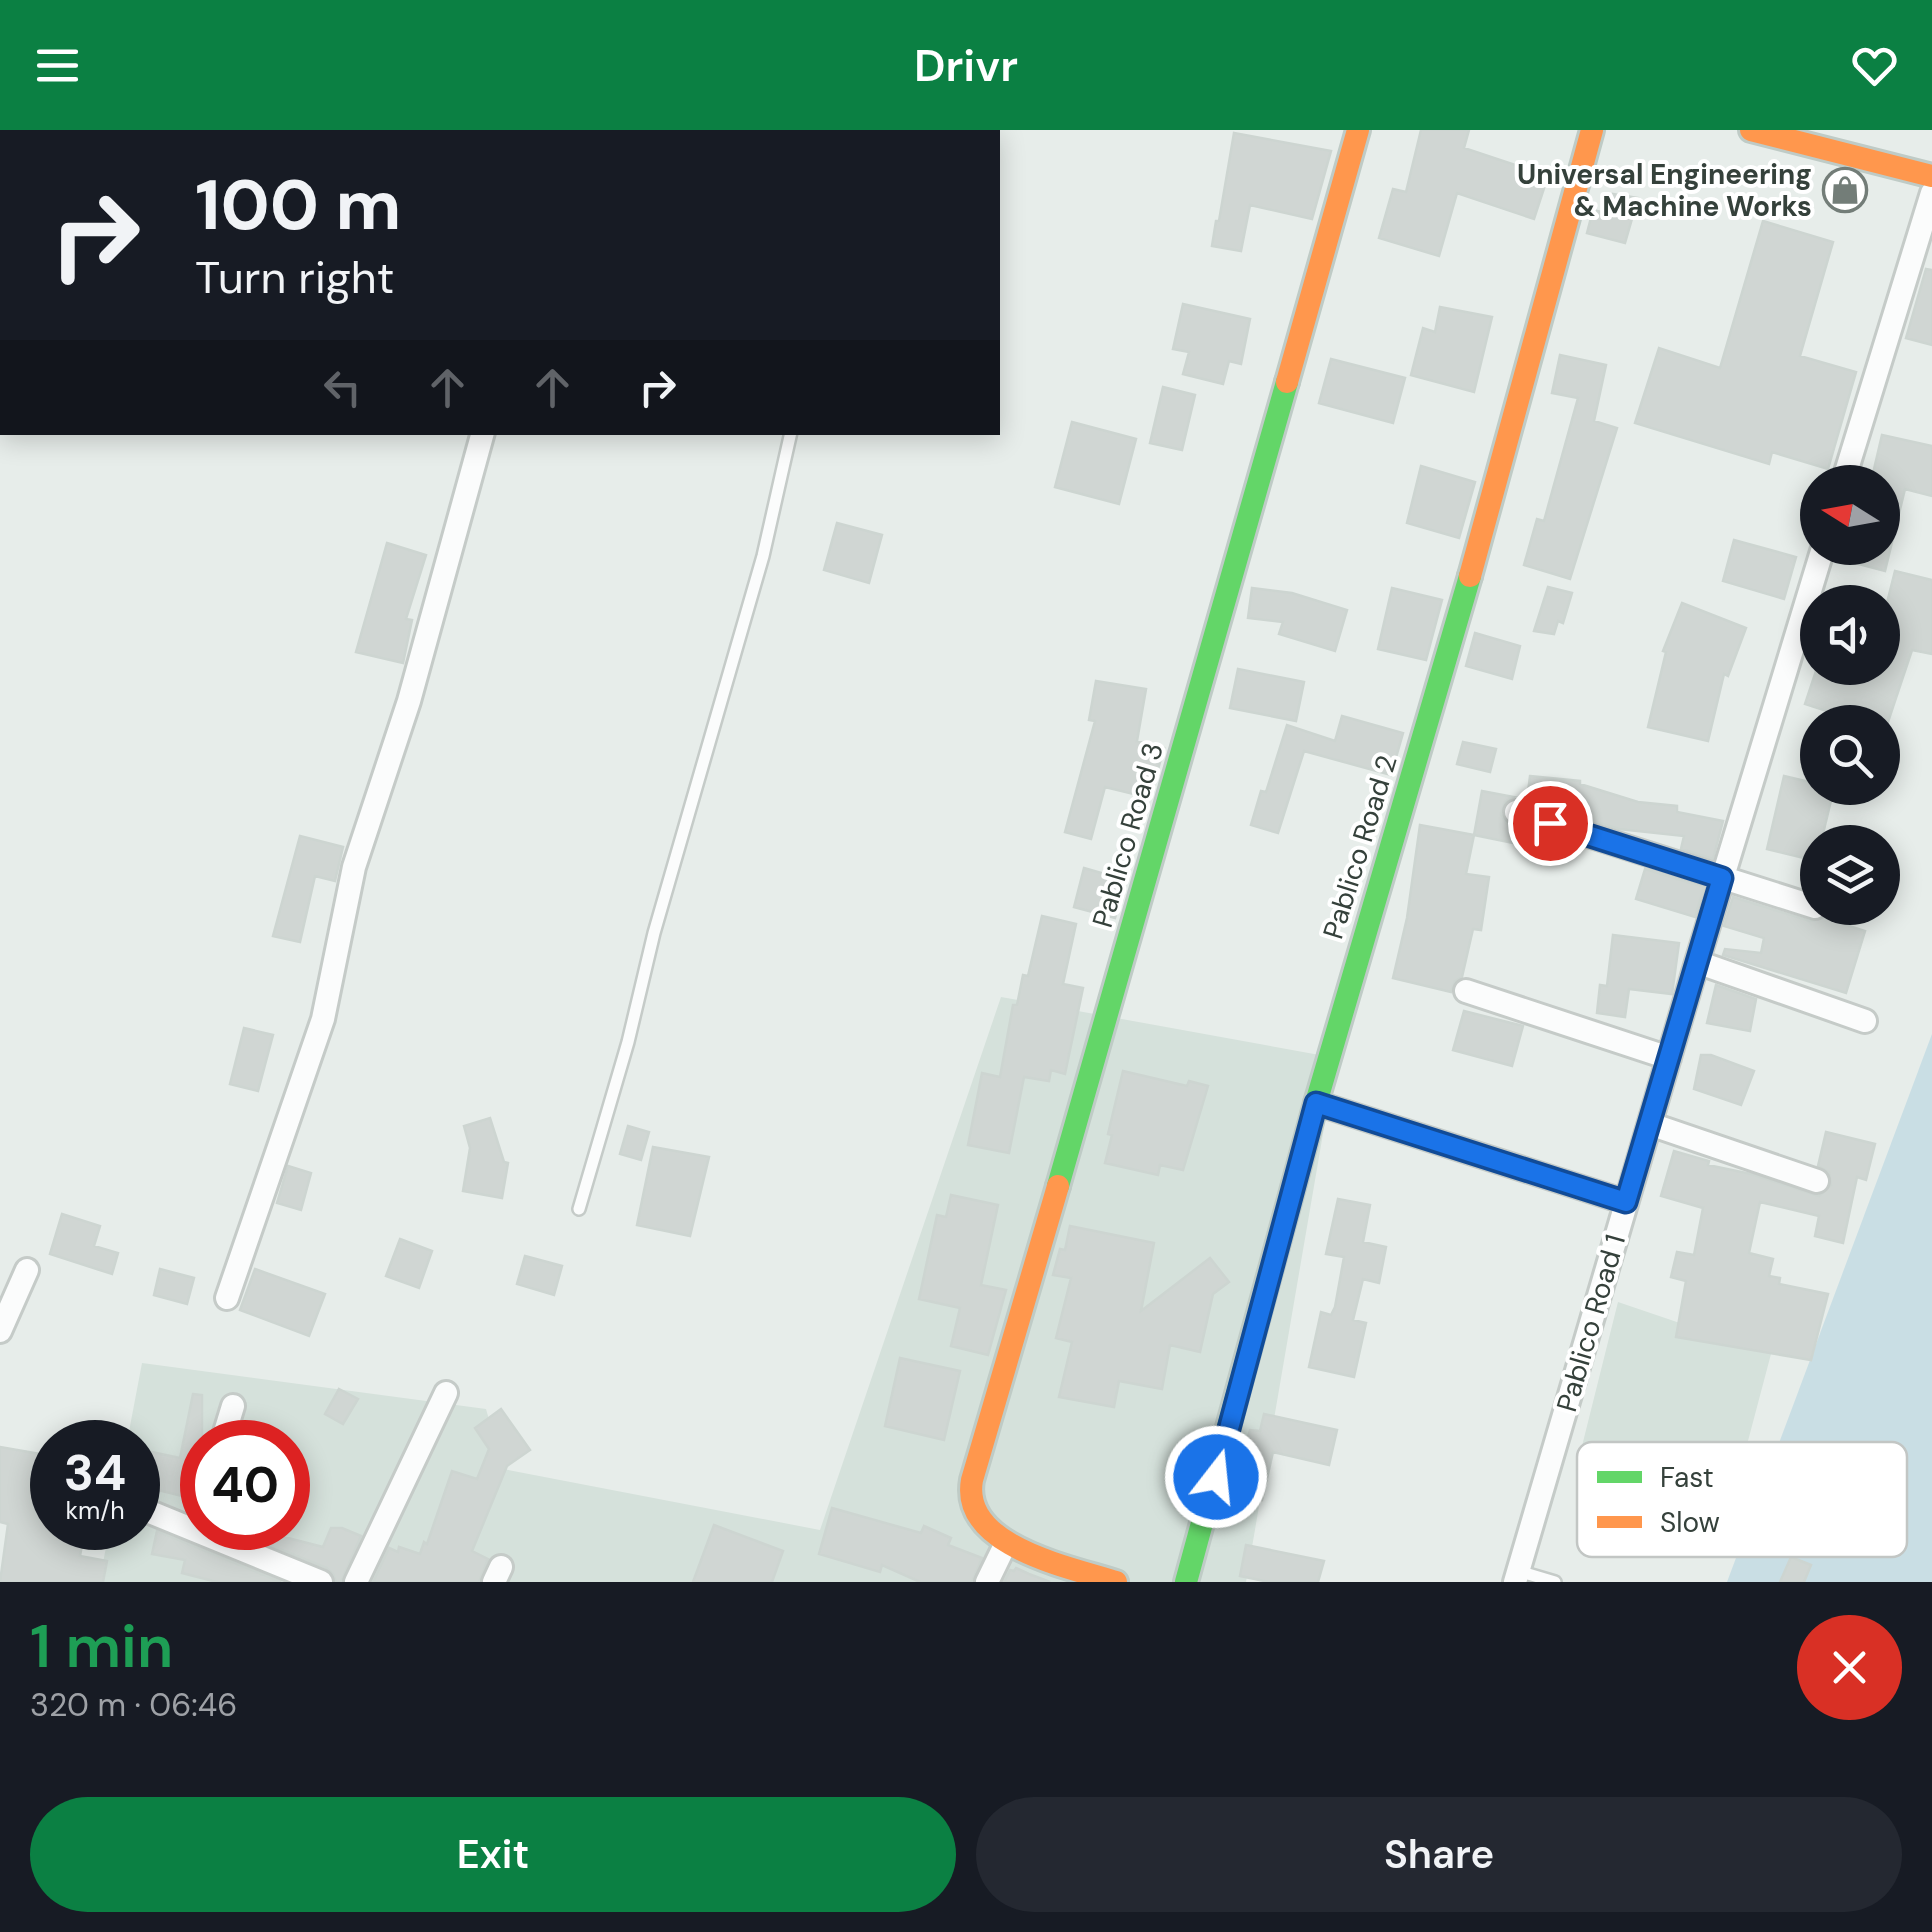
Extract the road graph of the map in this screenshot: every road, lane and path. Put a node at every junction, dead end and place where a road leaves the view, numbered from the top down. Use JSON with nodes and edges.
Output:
{"nodes":[{"id":1,"x":1358,"y":130,"type":"edge"},
{"id":2,"x":1592,"y":130,"type":"edge"},
{"id":3,"x":1751,"y":130,"type":"edge"},
{"id":4,"x":1932,"y":176,"type":"edge"},
{"id":5,"x":1932,"y":193,"type":"edge"},
{"id":6,"x":482,"y":435,"type":"edge"},
{"id":7,"x":790,"y":435,"type":"edge"},
{"id":8,"x":1848,"y":465,"type":"edge"},
{"id":9,"x":1818,"y":565,"type":"edge"},
{"id":10,"x":1516,"y":812,"type":"dead end"},
{"id":11,"x":1722,"y":878,"type":"junction"},
{"id":12,"x":1800,"y":901,"type":"edge"},
{"id":13,"x":1697,"y":962,"type":"junction"},
{"id":14,"x":1466,"y":991,"type":"dead end"},
{"id":15,"x":1865,"y":1021,"type":"dead end"},
{"id":16,"x":1669,"y":1058,"type":"junction"},
{"id":17,"x":1316,"y":1103,"type":"junction"},
{"id":18,"x":1650,"y":1124,"type":"junction"},
{"id":19,"x":1817,"y":1181,"type":"dead end"},
{"id":20,"x":1626,"y":1202,"type":"junction"},
{"id":21,"x":579,"y":1209,"type":"dead end"},
{"id":22,"x":26,"y":1270,"type":"dead end"},
{"id":23,"x":227,"y":1298,"type":"dead end"},
{"id":24,"x":0,"y":1331,"type":"edge"},
{"id":25,"x":446,"y":1393,"type":"dead end"},
{"id":26,"x":234,"y":1406,"type":"dead end"},
{"id":27,"x":229,"y":1420,"type":"edge"},
{"id":28,"x":1006,"y":1543,"type":"junction"},
{"id":29,"x":259,"y":1550,"type":"edge"},
{"id":30,"x":1517,"y":1576,"type":"edge"},
{"id":31,"x":321,"y":1582,"type":"edge"},
{"id":32,"x":356,"y":1582,"type":"edge"},
{"id":33,"x":987,"y":1582,"type":"edge"},
{"id":34,"x":1116,"y":1582,"type":"edge"},
{"id":35,"x":1186,"y":1582,"type":"edge"},
{"id":36,"x":1555,"y":1582,"type":"edge"}],
"edges":[{"from":1,"to":28,"type":"street","name":"Pablico Road 3"},
{"from":2,"to":17,"type":"street","name":"Pablico Road 2"},
{"from":3,"to":4,"type":"street"},
{"from":5,"to":8,"type":"street"},
{"from":6,"to":23,"type":"street"},
{"from":7,"to":21,"type":"lane"},
{"from":9,"to":11,"type":"street","name":"Pablico Road 1"},
{"from":10,"to":11,"type":"street"},
{"from":11,"to":12,"type":"street"},
{"from":11,"to":13,"type":"street","name":"Pablico Road 1"},
{"from":13,"to":15,"type":"street"},
{"from":13,"to":16,"type":"street","name":"Pablico Road 1"},
{"from":14,"to":16,"type":"street"},
{"from":16,"to":18,"type":"street","name":"Pablico Road 1"},
{"from":17,"to":20,"type":"street"},
{"from":17,"to":35,"type":"street","name":"Pablico Road 2"},
{"from":18,"to":19,"type":"street"},
{"from":18,"to":20,"type":"street","name":"Pablico Road 1"},
{"from":20,"to":30,"type":"street","name":"Pablico Road 1"},
{"from":22,"to":24,"type":"street"},
{"from":25,"to":32,"type":"street"},
{"from":26,"to":27,"type":"street"},
{"from":28,"to":33,"type":"street"},
{"from":28,"to":34,"type":"street"},
{"from":29,"to":31,"type":"street"},
{"from":30,"to":36,"type":"lane"}]}
